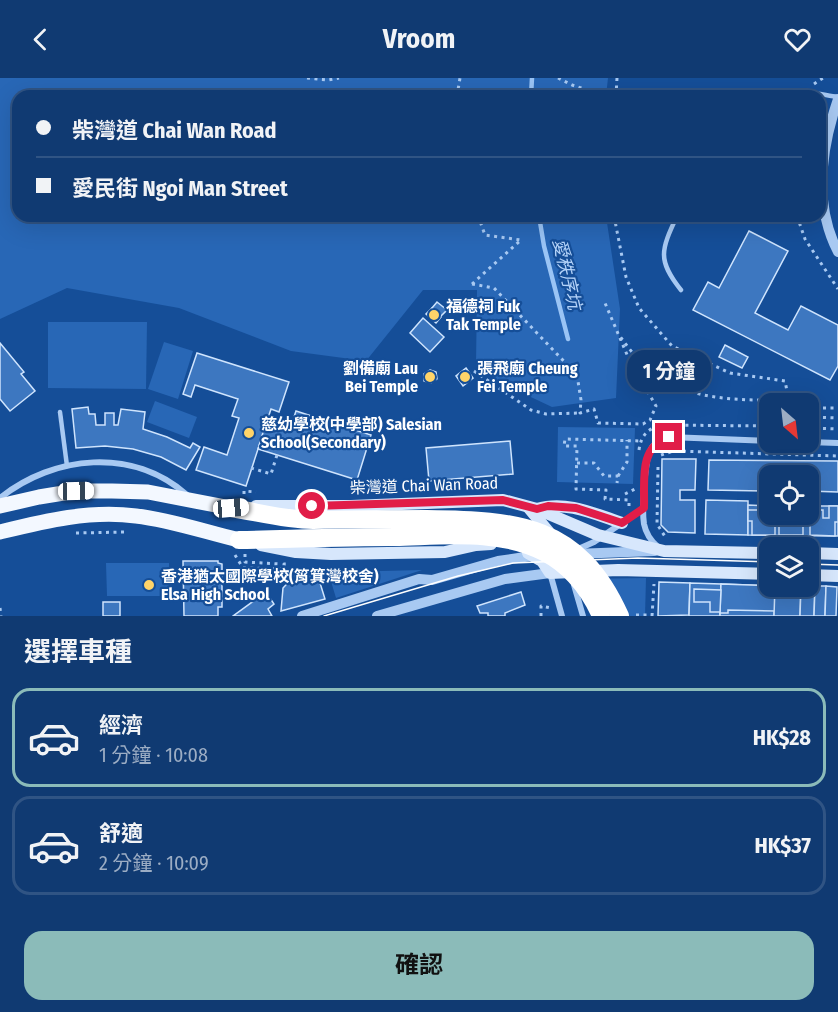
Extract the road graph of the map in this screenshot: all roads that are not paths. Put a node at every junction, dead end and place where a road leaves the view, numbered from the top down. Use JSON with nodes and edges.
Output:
{"nodes":[{"id":1,"x":838,"y":98,"type":"edge"},
{"id":2,"x":826,"y":145,"type":"edge"},
{"id":3,"x":826,"y":217,"type":"edge"},
{"id":4,"x":674,"y":222,"type":"edge"},
{"id":5,"x":838,"y":252,"type":"edge"},
{"id":6,"x":681,"y":290,"type":"dead end"},
{"id":7,"x":60,"y":412,"type":"dead end"},
{"id":8,"x":759,"y":441,"type":"edge"},
{"id":9,"x":819,"y":442,"type":"edge"},
{"id":10,"x":838,"y":443,"type":"edge"},
{"id":11,"x":67,"y":466,"type":"junction"},
{"id":12,"x":0,"y":498,"type":"edge"},
{"id":13,"x":195,"y":503,"type":"junction"},
{"id":14,"x":0,"y":506,"type":"edge"},
{"id":15,"x":231,"y":508,"type":"junction"},
{"id":16,"x":533,"y":508,"type":"junction"},
{"id":17,"x":644,"y":508,"type":"junction"},
{"id":18,"x":622,"y":523,"type":"junction"},
{"id":19,"x":311,"y":529,"type":"junction"},
{"id":20,"x":0,"y":532,"type":"edge"},
{"id":21,"x":603,"y":536,"type":"junction"},
{"id":22,"x":665,"y":544,"type":"junction"},
{"id":23,"x":233,"y":547,"type":"junction"},
{"id":24,"x":759,"y":552,"type":"edge"},
{"id":25,"x":819,"y":553,"type":"edge"},
{"id":26,"x":563,"y":554,"type":"junction"},
{"id":27,"x":838,"y":554,"type":"edge"},
{"id":28,"x":534,"y":556,"type":"junction"},
{"id":29,"x":570,"y":572,"type":"junction"},
{"id":30,"x":550,"y":573,"type":"junction"},
{"id":31,"x":759,"y":574,"type":"edge"},
{"id":32,"x":819,"y":575,"type":"edge"},
{"id":33,"x":838,"y":576,"type":"edge"},
{"id":34,"x":302,"y":616,"type":"edge"},
{"id":35,"x":377,"y":616,"type":"edge"},
{"id":36,"x":562,"y":616,"type":"edge"},
{"id":37,"x":583,"y":616,"type":"edge"},
{"id":38,"x":602,"y":616,"type":"edge"},
{"id":39,"x":620,"y":616,"type":"edge"}],
"edges":[{"from":1,"to":2,"type":"street"},
{"from":3,"to":5,"type":"street"},
{"from":4,"to":6,"type":"lane"},
{"from":7,"to":11,"type":"lane"},
{"from":8,"to":17,"type":"street"},
{"from":9,"to":10,"type":"street"},
{"from":11,"to":12,"type":"street"},
{"from":11,"to":13,"type":"street"},
{"from":13,"to":14,"type":"main road","name":"柴灣道 Chai Wan Road"},
{"from":13,"to":15,"type":"main road","name":"柴灣道 Chai Wan Road"},
{"from":15,"to":16,"type":"main road","name":"柴灣道 Chai Wan Road"},
{"from":15,"to":19,"type":"highway"},
{"from":16,"to":18,"type":"main road"},
{"from":16,"to":21,"type":"main road","name":"柴灣道 Chai Wan Road"},
{"from":16,"to":26,"type":"main road"},
{"from":17,"to":18,"type":"street"},
{"from":17,"to":22,"type":"street"},
{"from":18,"to":21,"type":"street"},
{"from":19,"to":23,"type":"highway"},
{"from":19,"to":38,"type":"highway"},
{"from":19,"to":39,"type":"highway"},
{"from":20,"to":23,"type":"main road"},
{"from":21,"to":22,"type":"main road","name":"柴灣道 Chai Wan Road"},
{"from":21,"to":26,"type":"street"},
{"from":22,"to":24,"type":"main road","name":"柴灣道 Chai Wan Road"},
{"from":22,"to":26,"type":"street"},
{"from":23,"to":28,"type":"main road"},
{"from":25,"to":27,"type":"main road"},
{"from":26,"to":28,"type":"street"},
{"from":26,"to":29,"type":"street"},
{"from":28,"to":30,"type":"main road"},
{"from":28,"to":34,"type":"street"},
{"from":29,"to":30,"type":"main road"},
{"from":29,"to":31,"type":"main road"},
{"from":29,"to":37,"type":"street"},
{"from":30,"to":35,"type":"street"},
{"from":30,"to":36,"type":"street"},
{"from":32,"to":33,"type":"main road"}]}
